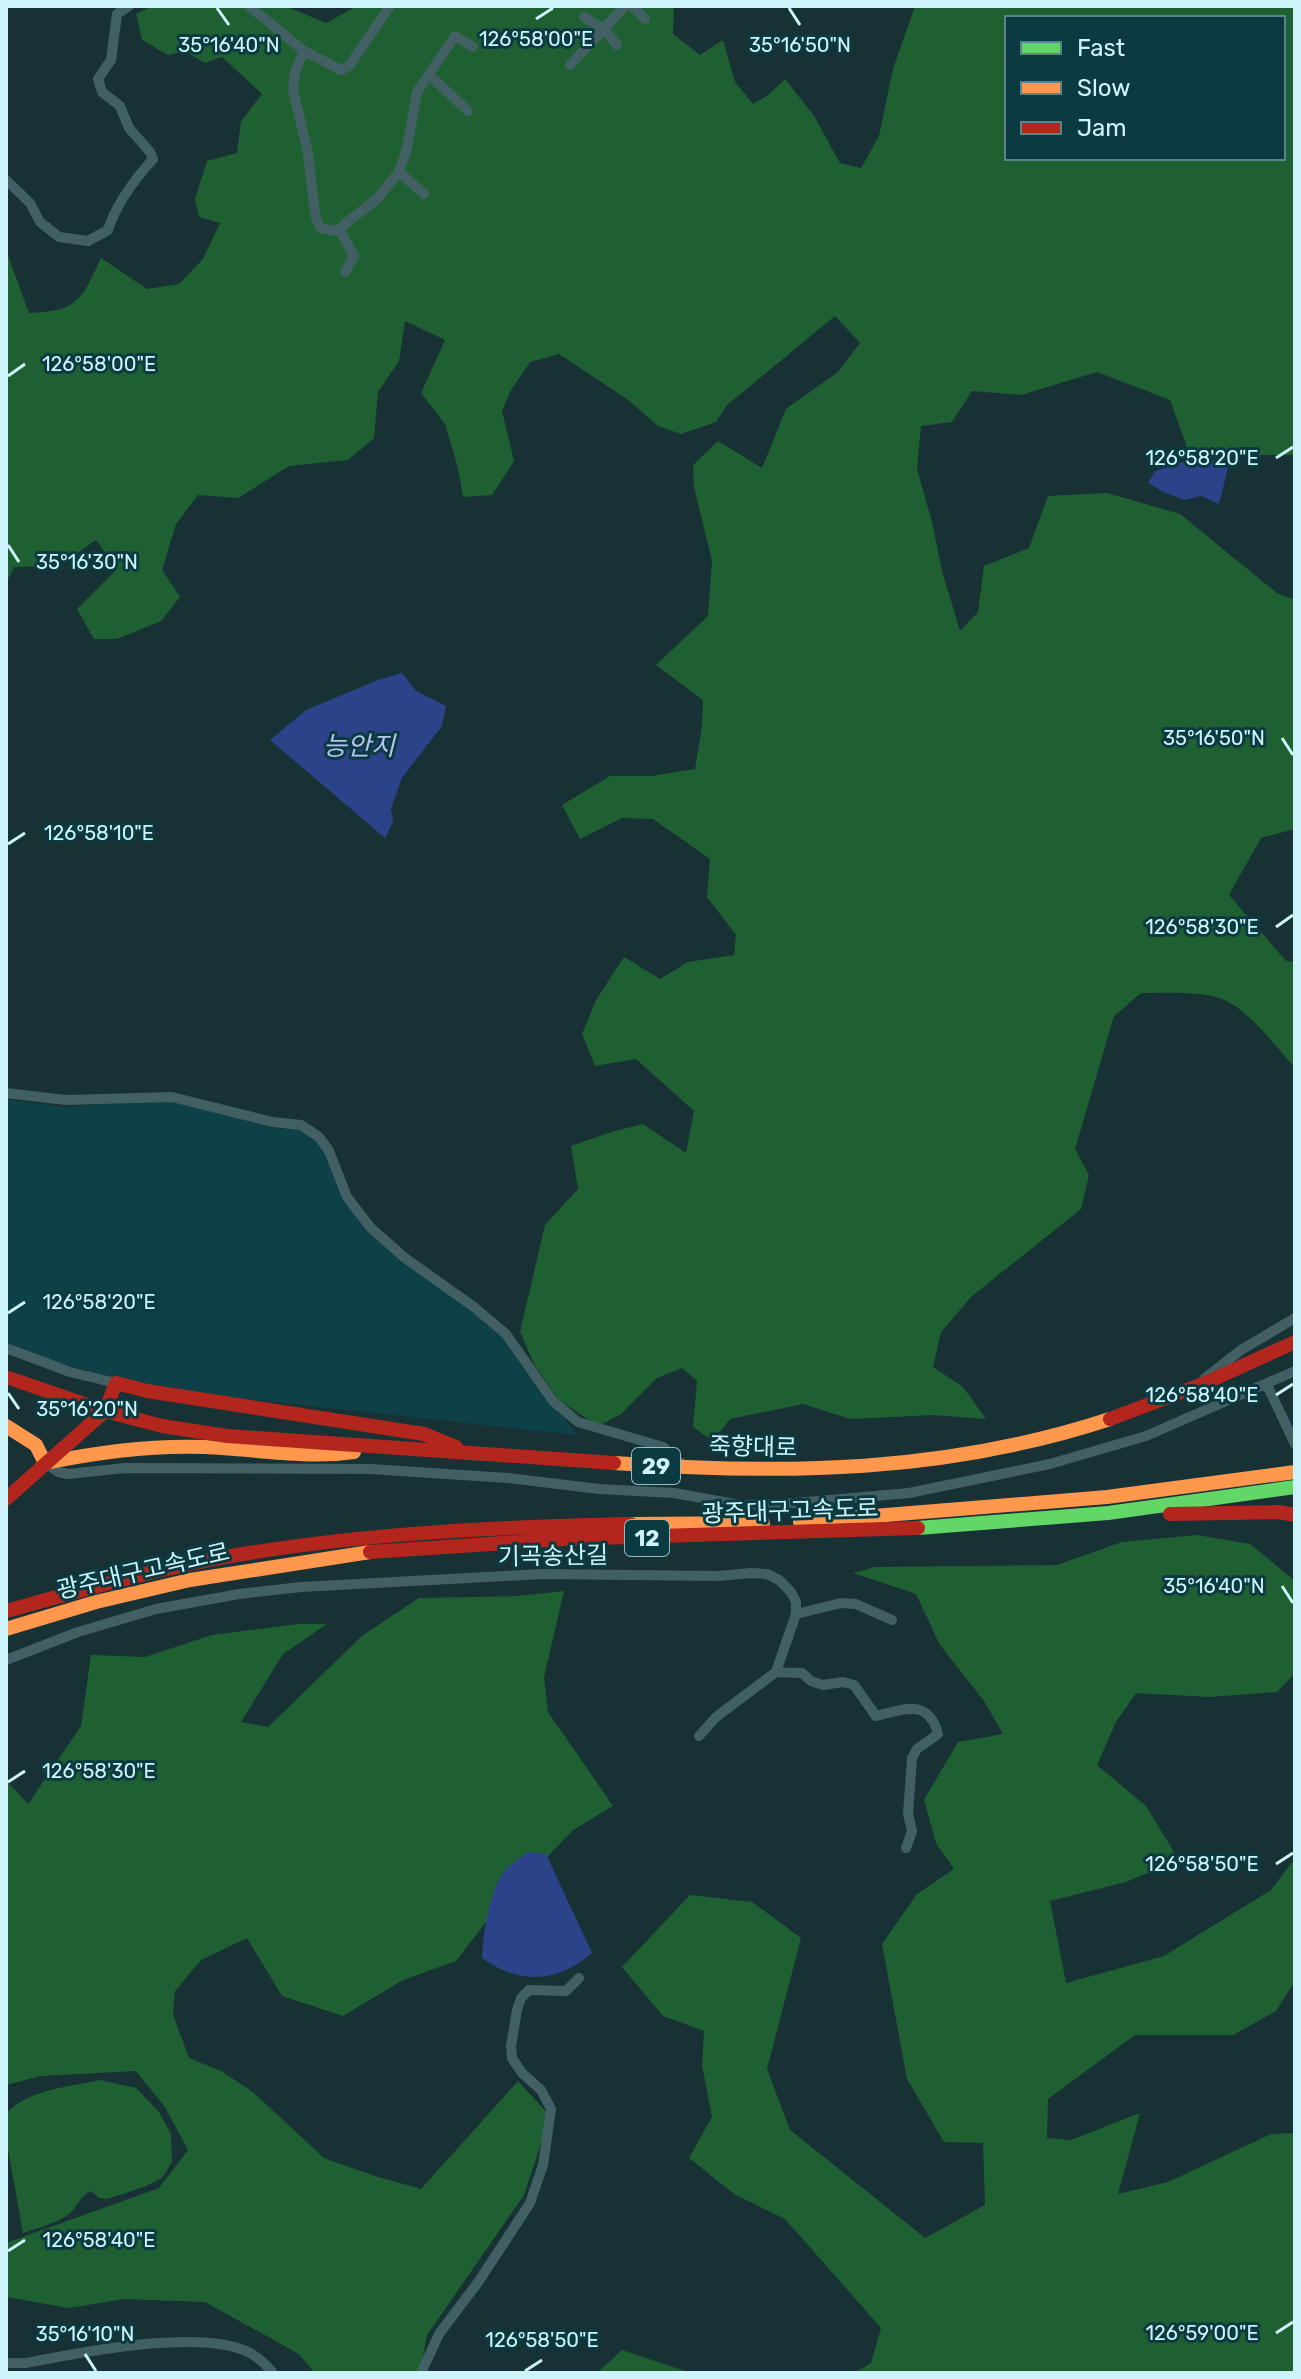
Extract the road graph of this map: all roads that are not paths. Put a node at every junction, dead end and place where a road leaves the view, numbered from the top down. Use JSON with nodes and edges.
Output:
{"nodes":[{"id":1,"x":129,"y":6,"type":"edge"},
{"id":2,"x":249,"y":6,"type":"edge"},
{"id":3,"x":390,"y":6,"type":"edge"},
{"id":4,"x":625,"y":6,"type":"edge"},
{"id":5,"x":632,"y":6,"type":"edge"},
{"id":6,"x":584,"y":17,"type":"dead end"},
{"id":7,"x":645,"y":19,"type":"dead end"},
{"id":8,"x":604,"y":29,"type":"junction"},
{"id":9,"x":617,"y":45,"type":"dead end"},
{"id":10,"x":473,"y":47,"type":"dead end"},
{"id":11,"x":304,"y":51,"type":"junction"},
{"id":12,"x":570,"y":65,"type":"dead end"},
{"id":13,"x":429,"y":75,"type":"junction"},
{"id":14,"x":468,"y":111,"type":"dead end"},
{"id":15,"x":399,"y":172,"type":"junction"},
{"id":16,"x":6,"y":180,"type":"edge"},
{"id":17,"x":424,"y":194,"type":"dead end"},
{"id":18,"x":339,"y":229,"type":"junction"},
{"id":19,"x":345,"y":272,"type":"dead end"},
{"id":20,"x":6,"y":1093,"type":"edge"},
{"id":21,"x":1295,"y":1318,"type":"edge"},
{"id":22,"x":1295,"y":1342,"type":"edge"},
{"id":23,"x":6,"y":1348,"type":"edge"},
{"id":24,"x":1295,"y":1371,"type":"edge"},
{"id":25,"x":6,"y":1377,"type":"edge"},
{"id":26,"x":116,"y":1383,"type":"junction"},
{"id":27,"x":1267,"y":1385,"type":"junction"},
{"id":28,"x":1190,"y":1390,"type":"junction"},
{"id":29,"x":105,"y":1411,"type":"junction"},
{"id":30,"x":6,"y":1426,"type":"edge"},
{"id":31,"x":1295,"y":1444,"type":"edge"},
{"id":32,"x":381,"y":1447,"type":"junction"},
{"id":33,"x":468,"y":1453,"type":"junction"},
{"id":34,"x":45,"y":1463,"type":"junction"},
{"id":35,"x":687,"y":1468,"type":"junction"},
{"id":36,"x":1295,"y":1472,"type":"edge"},
{"id":37,"x":1295,"y":1487,"type":"edge"},
{"id":38,"x":6,"y":1499,"type":"edge"},
{"id":39,"x":1108,"y":1513,"type":"junction"},
{"id":40,"x":1295,"y":1515,"type":"edge"},
{"id":41,"x":6,"y":1611,"type":"edge"},
{"id":42,"x":796,"y":1614,"type":"junction"},
{"id":43,"x":892,"y":1620,"type":"dead end"},
{"id":44,"x":6,"y":1629,"type":"edge"},
{"id":45,"x":6,"y":1660,"type":"edge"},
{"id":46,"x":776,"y":1672,"type":"junction"},
{"id":47,"x":699,"y":1736,"type":"dead end"},
{"id":48,"x":906,"y":1848,"type":"dead end"},
{"id":49,"x":579,"y":1978,"type":"dead end"},
{"id":50,"x":6,"y":2363,"type":"edge"},
{"id":51,"x":273,"y":2373,"type":"edge"},
{"id":52,"x":421,"y":2373,"type":"edge"}],
"edges":[{"from":1,"to":16,"type":"street"},
{"from":2,"to":11,"type":"street"},
{"from":3,"to":11,"type":"street"},
{"from":4,"to":8,"type":"street"},
{"from":5,"to":7,"type":"street"},
{"from":6,"to":8,"type":"street"},
{"from":8,"to":9,"type":"street"},
{"from":8,"to":12,"type":"street"},
{"from":10,"to":13,"type":"street"},
{"from":11,"to":18,"type":"street"},
{"from":13,"to":14,"type":"street"},
{"from":13,"to":15,"type":"street"},
{"from":15,"to":17,"type":"street"},
{"from":15,"to":18,"type":"street"},
{"from":18,"to":19,"type":"street"},
{"from":20,"to":35,"type":"street"},
{"from":21,"to":28,"type":"street"},
{"from":22,"to":28,"type":"main road","name":"죽향대로","number":"29"},
{"from":23,"to":26,"type":"street"},
{"from":24,"to":27,"type":"street"},
{"from":25,"to":29,"type":"main road","name":"죽향대로","number":"29"},
{"from":26,"to":29,"type":"main road"},
{"from":26,"to":33,"type":"main road"},
{"from":27,"to":31,"type":"street"},
{"from":27,"to":34,"type":"street"},
{"from":28,"to":35,"type":"main road","name":"죽향대로","number":"29"},
{"from":29,"to":32,"type":"main road","name":"죽향대로","number":"29"},
{"from":29,"to":34,"type":"main road"},
{"from":30,"to":34,"type":"main road"},
{"from":32,"to":33,"type":"main road","name":"죽향대로","number":"29"},
{"from":32,"to":34,"type":"main road"},
{"from":33,"to":35,"type":"main road","name":"죽향대로","number":"29"},
{"from":34,"to":38,"type":"main road"},
{"from":36,"to":41,"type":"main road","name":"광주대구고속도로","number":"12"},
{"from":37,"to":39,"type":"main road","name":"광주대구고속도로","number":"12"},
{"from":39,"to":40,"type":"main road"},
{"from":39,"to":44,"type":"main road","name":"광주대구고속도로","number":"12"},
{"from":42,"to":43,"type":"street"},
{"from":42,"to":45,"type":"street","name":"기곡송산길"},
{"from":42,"to":46,"type":"street"},
{"from":46,"to":47,"type":"street"},
{"from":46,"to":48,"type":"street"},
{"from":49,"to":52,"type":"street"},
{"from":50,"to":51,"type":"street"}]}
